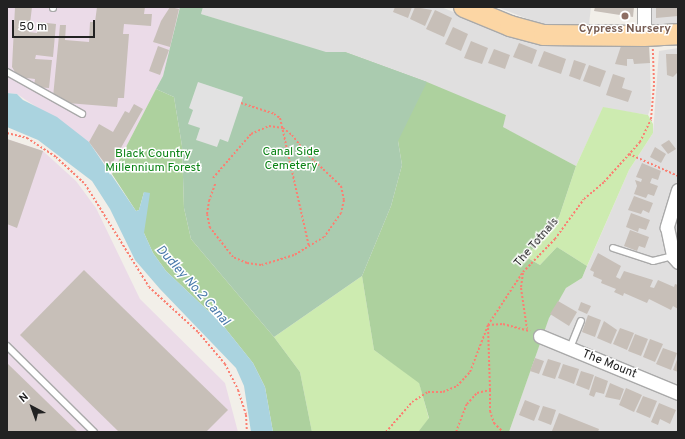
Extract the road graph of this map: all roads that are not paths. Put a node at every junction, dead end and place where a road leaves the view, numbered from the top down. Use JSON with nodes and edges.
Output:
{"nodes":[{"id":1,"x":464,"y":7,"type":"edge"},
{"id":2,"x":644,"y":7,"type":"edge"},
{"id":3,"x":678,"y":34,"type":"edge"},
{"id":4,"x":648,"y":36,"type":"junction"},
{"id":5,"x":7,"y":72,"type":"edge"},
{"id":6,"x":82,"y":114,"type":"dead end"},
{"id":7,"x":678,"y":190,"type":"edge"},
{"id":8,"x":613,"y":248,"type":"dead end"},
{"id":9,"x":676,"y":259,"type":"edge"},
{"id":10,"x":581,"y":321,"type":"dead end"},
{"id":11,"x":540,"y":336,"type":"road end"},
{"id":12,"x":7,"y":346,"type":"edge"},
{"id":13,"x":570,"y":348,"type":"junction"},
{"id":14,"x":678,"y":393,"type":"edge"},
{"id":15,"x":94,"y":432,"type":"edge"}],
"edges":[{"from":1,"to":4,"type":"main road"},
{"from":2,"to":4,"type":"street"},
{"from":3,"to":4,"type":"main road"},
{"from":5,"to":6,"type":"lane"},
{"from":7,"to":9,"type":"street"},
{"from":8,"to":9,"type":"lane"},
{"from":10,"to":13,"type":"lane"},
{"from":11,"to":13,"type":"street","name":"The Mount"},
{"from":12,"to":15,"type":"lane"},
{"from":13,"to":14,"type":"street","name":"The Mount"}]}
